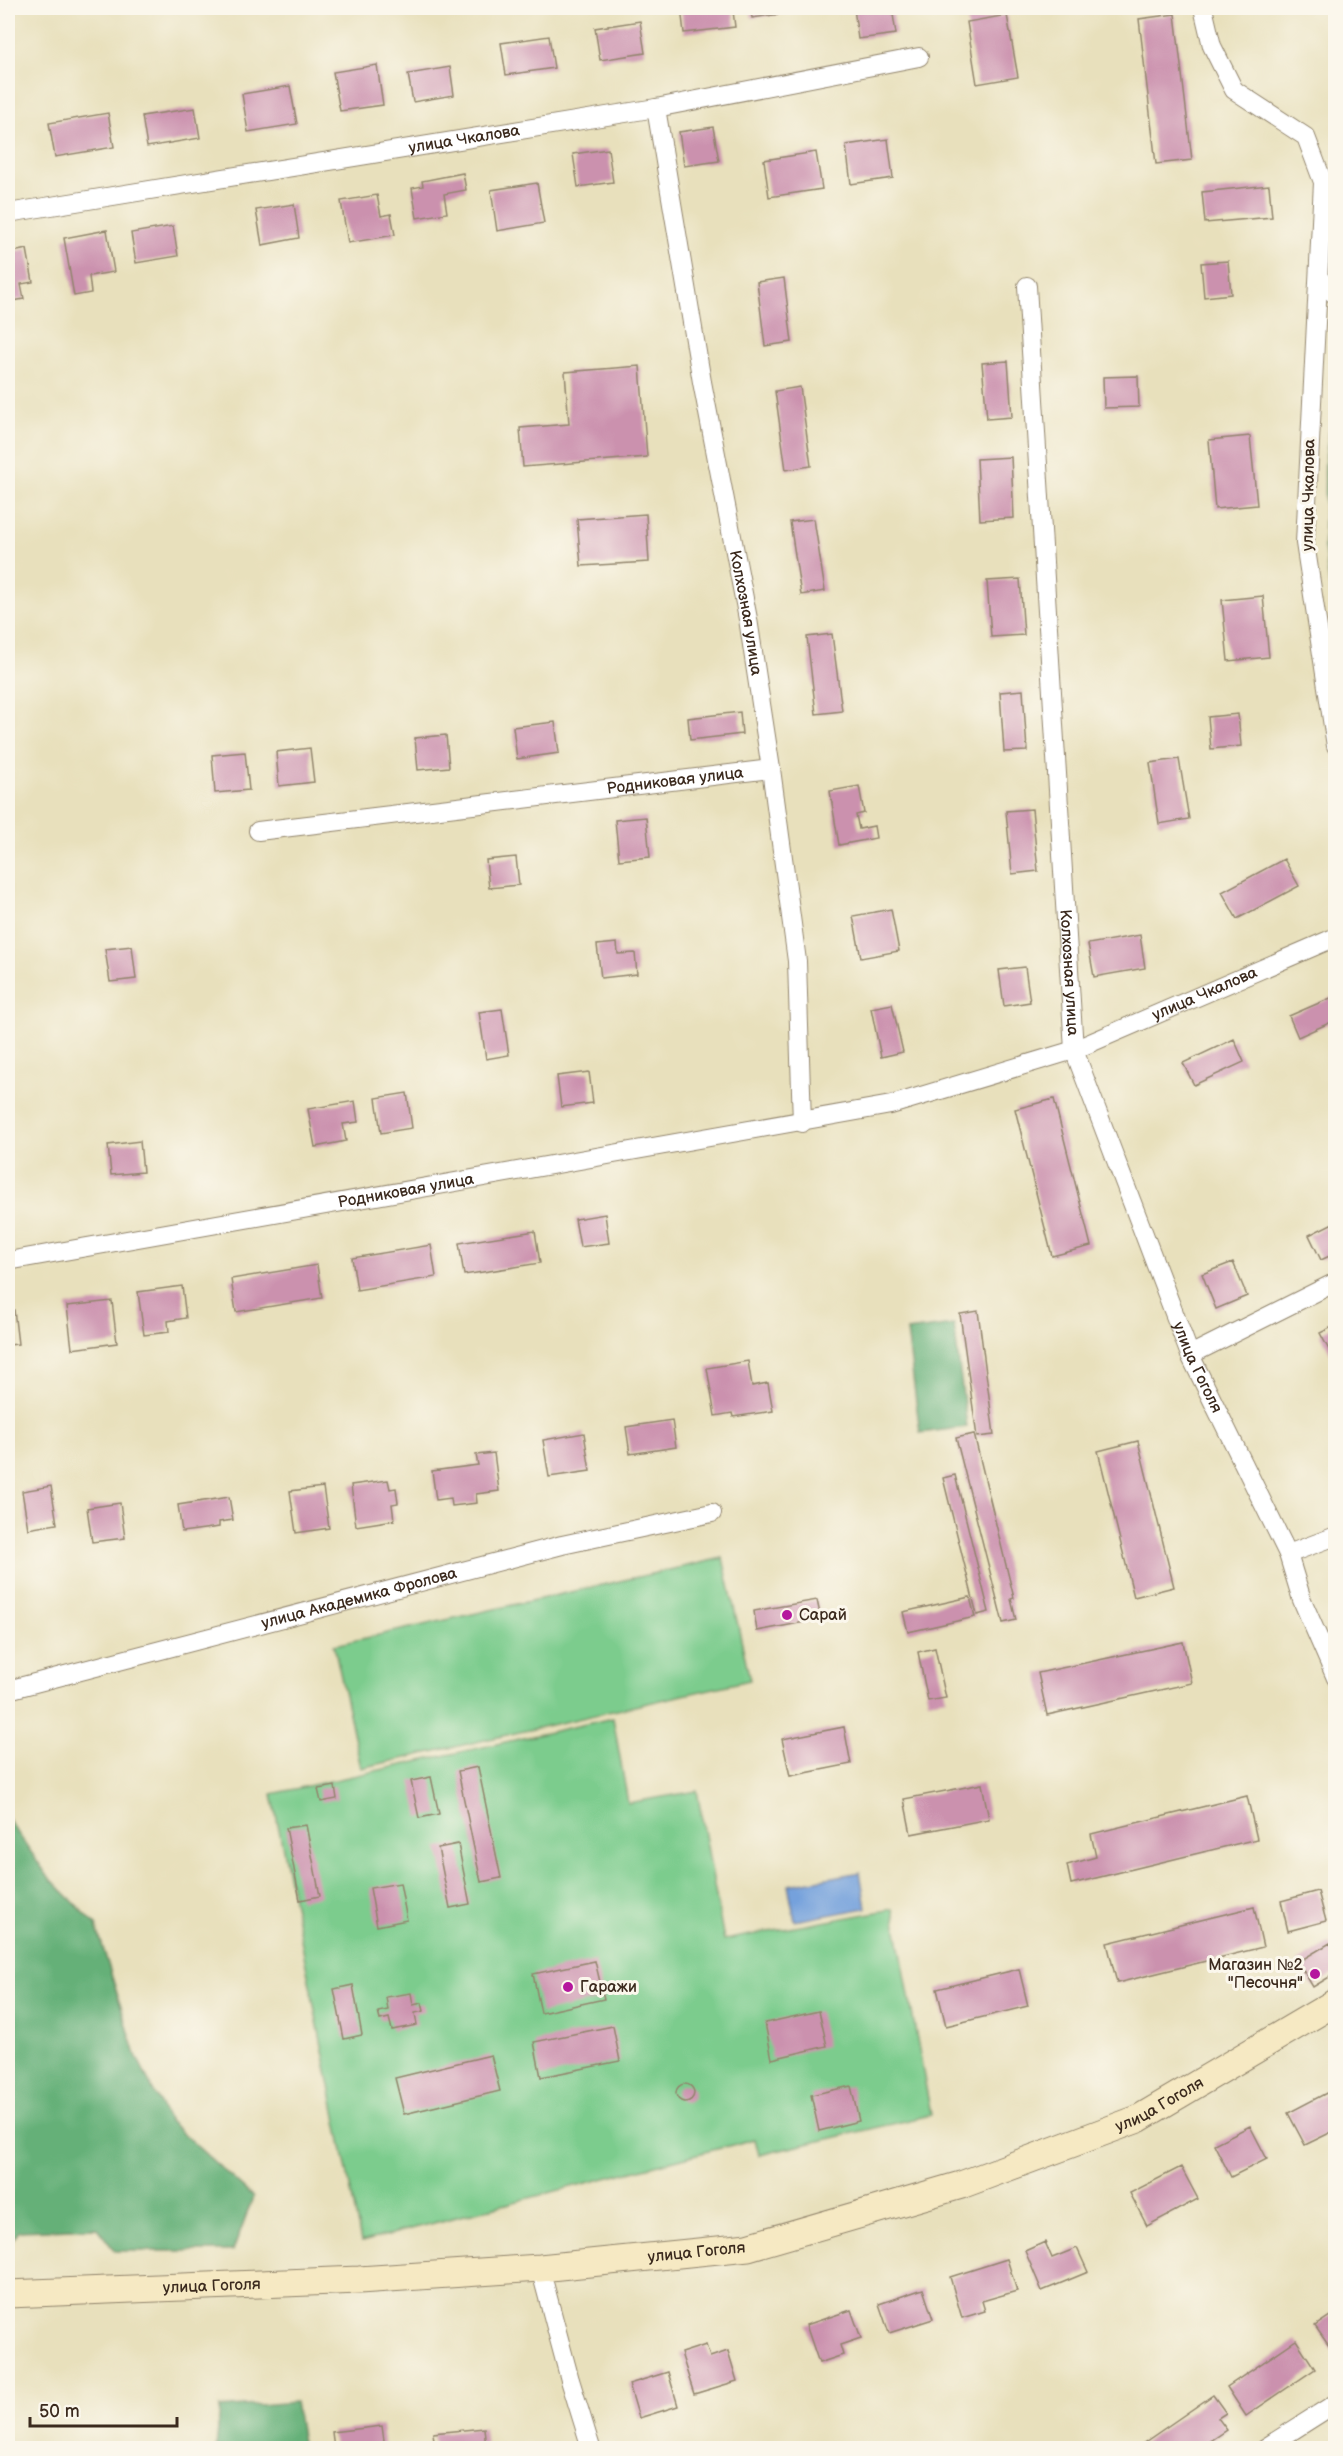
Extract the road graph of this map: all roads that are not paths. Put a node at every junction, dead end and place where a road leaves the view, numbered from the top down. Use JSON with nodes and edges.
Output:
{"nodes":[{"id":1,"x":1203,"y":8,"type":"edge"},
{"id":2,"x":919,"y":57,"type":"dead end"},
{"id":3,"x":656,"y":108,"type":"junction"},
{"id":4,"x":8,"y":213,"type":"edge"},
{"id":5,"x":1319,"y":279,"type":"junction"},
{"id":6,"x":1027,"y":286,"type":"dead end"},
{"id":7,"x":1335,"y":296,"type":"edge"},
{"id":8,"x":1335,"y":746,"type":"edge"},
{"id":9,"x":771,"y":769,"type":"junction"},
{"id":10,"x":258,"y":831,"type":"dead end"},
{"id":11,"x":1335,"y":937,"type":"edge"},
{"id":12,"x":1074,"y":1050,"type":"junction"},
{"id":13,"x":802,"y":1123,"type":"junction"},
{"id":14,"x":8,"y":1261,"type":"edge"},
{"id":15,"x":1335,"y":1281,"type":"edge"},
{"id":16,"x":1190,"y":1355,"type":"junction"},
{"id":17,"x":712,"y":1513,"type":"dead end"},
{"id":18,"x":1335,"y":1536,"type":"edge"},
{"id":19,"x":1288,"y":1554,"type":"junction"},
{"id":20,"x":1335,"y":1677,"type":"edge"},
{"id":21,"x":8,"y":1690,"type":"edge"},
{"id":22,"x":1335,"y":2002,"type":"edge"},
{"id":23,"x":540,"y":2268,"type":"junction"},
{"id":24,"x":8,"y":2294,"type":"edge"},
{"id":25,"x":1335,"y":2403,"type":"edge"},
{"id":26,"x":591,"y":2448,"type":"edge"},
{"id":27,"x":1265,"y":2448,"type":"edge"}],
"edges":[{"from":1,"to":5,"type":"street","name":"улица Чкалова"},
{"from":2,"to":3,"type":"street","name":"улица Чкалова"},
{"from":3,"to":4,"type":"street","name":"улица Чкалова"},
{"from":3,"to":9,"type":"street","name":"Колхозная улица"},
{"from":5,"to":7,"type":"street"},
{"from":5,"to":8,"type":"street","name":"улица Чкалова"},
{"from":6,"to":12,"type":"street","name":"Колхозная улица"},
{"from":9,"to":10,"type":"street","name":"Родниковая улица"},
{"from":9,"to":13,"type":"street","name":"Колхозная улица"},
{"from":11,"to":12,"type":"street","name":"улица Чкалова"},
{"from":12,"to":13,"type":"street","name":"улица Чкалова"},
{"from":12,"to":16,"type":"street","name":"улица Гоголя"},
{"from":13,"to":14,"type":"street","name":"Родниковая улица"},
{"from":15,"to":16,"type":"street"},
{"from":16,"to":19,"type":"street","name":"улица Гоголя"},
{"from":17,"to":21,"type":"street","name":"улица Академика Фролова"},
{"from":18,"to":19,"type":"street"},
{"from":19,"to":20,"type":"street","name":"улица Гоголя"},
{"from":22,"to":23,"type":"main road","name":"улица Гоголя"},
{"from":23,"to":24,"type":"main road","name":"улица Гоголя"},
{"from":23,"to":26,"type":"street"},
{"from":25,"to":27,"type":"street"}]}
